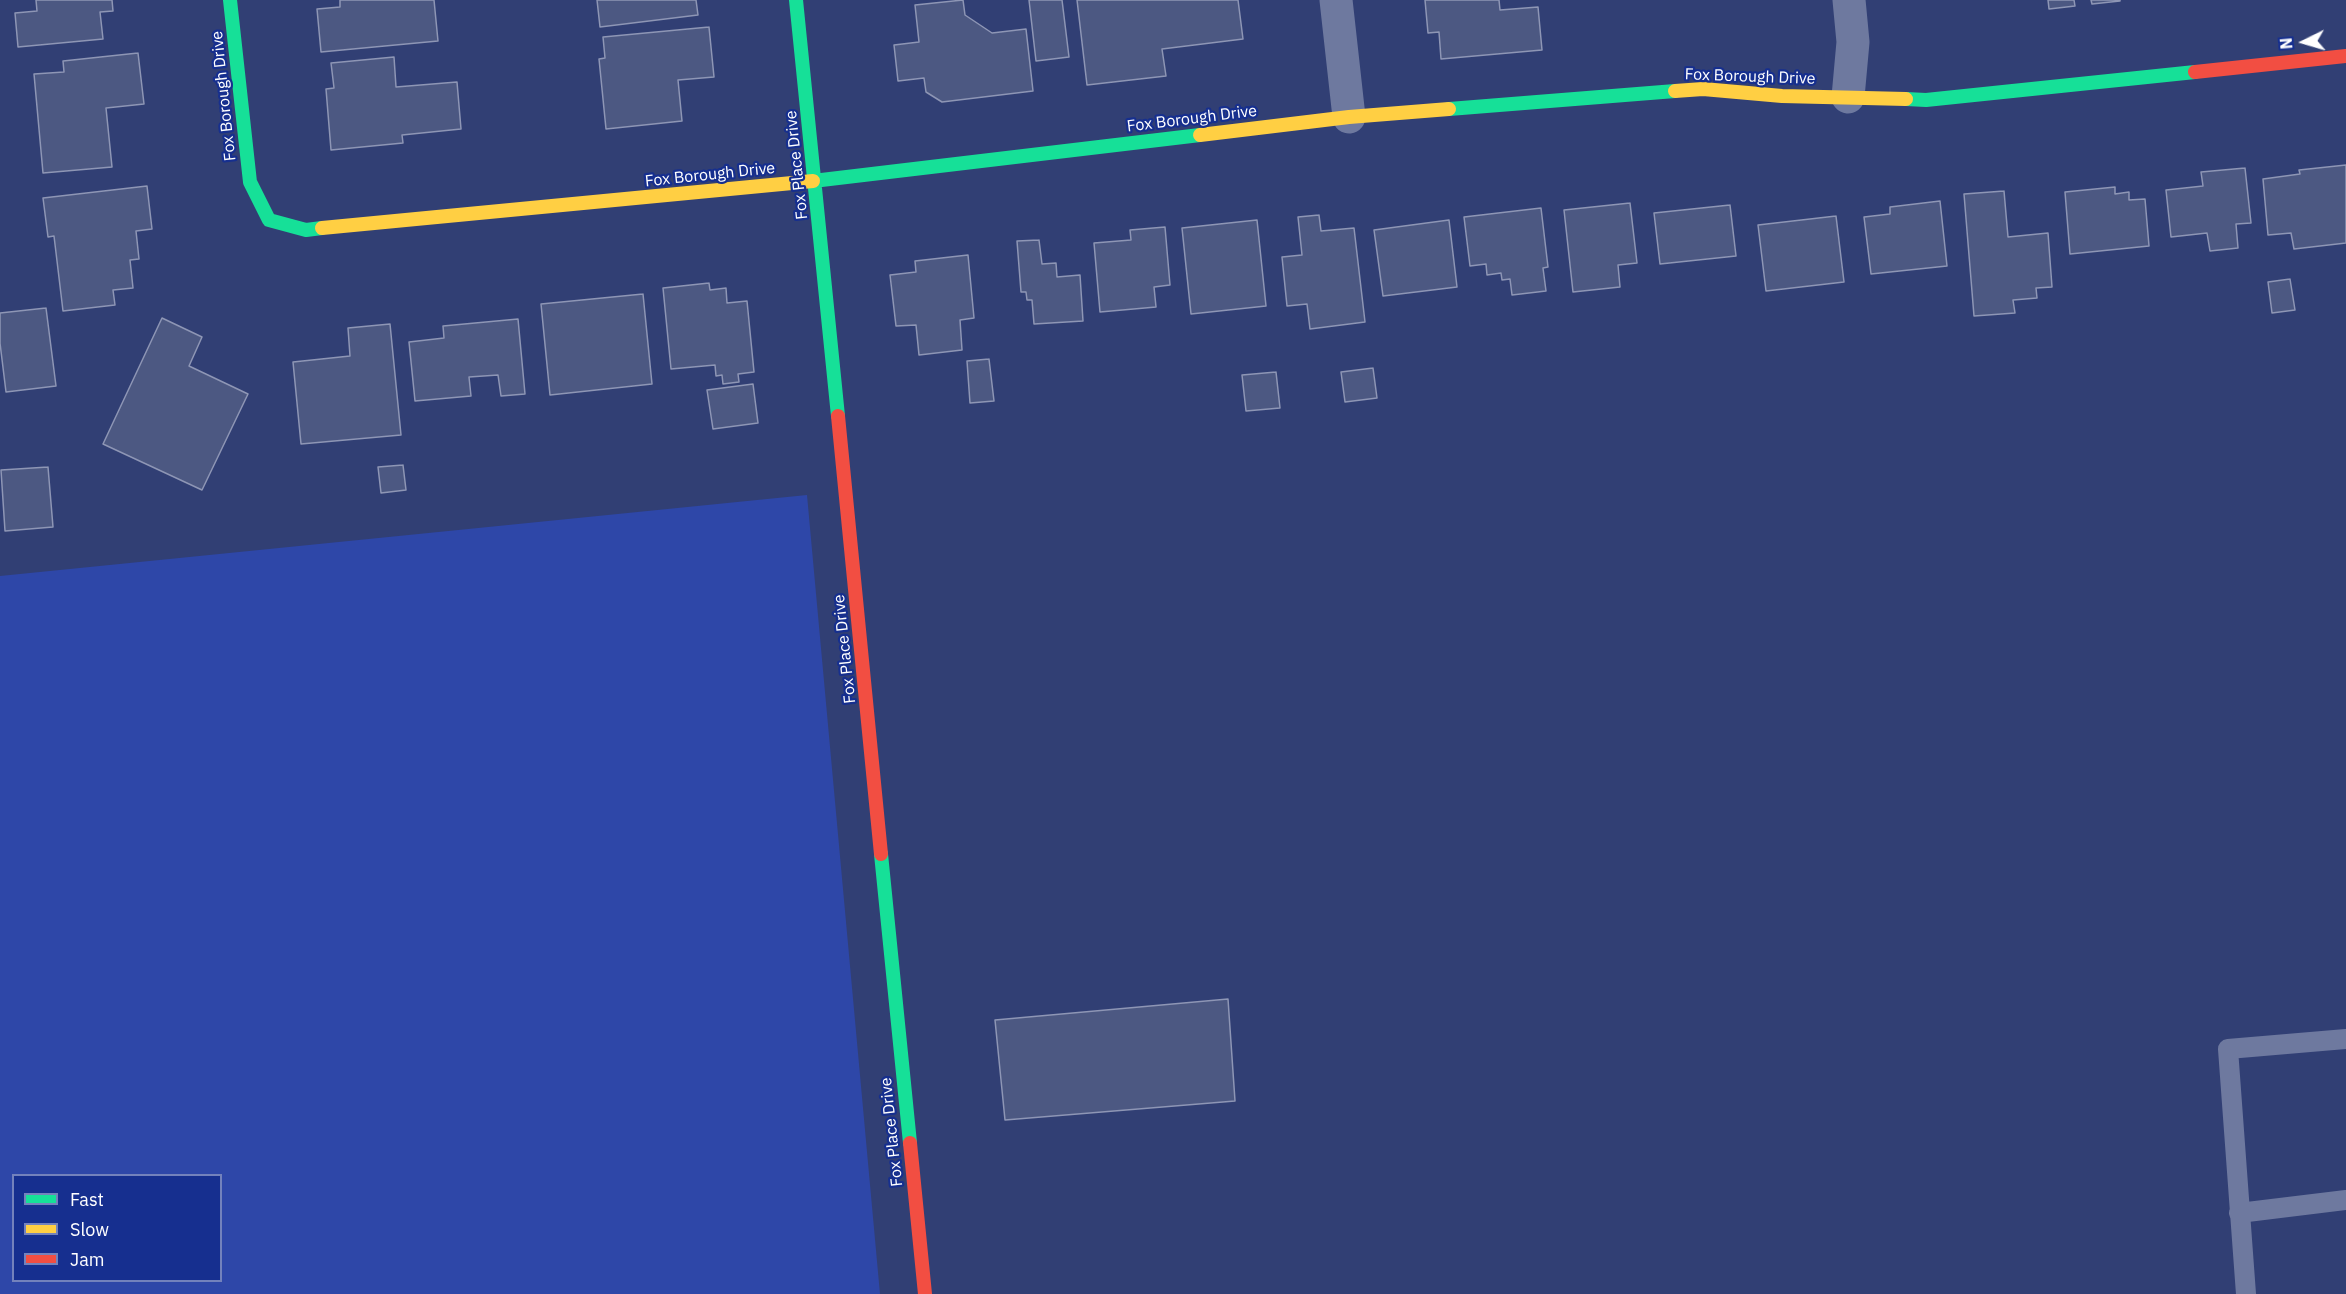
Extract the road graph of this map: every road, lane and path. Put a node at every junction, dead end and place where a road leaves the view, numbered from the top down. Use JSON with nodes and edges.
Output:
{"nodes":[{"id":1,"x":230,"y":0,"type":"edge"},
{"id":2,"x":796,"y":0,"type":"edge"},
{"id":3,"x":1336,"y":0,"type":"edge"},
{"id":4,"x":1849,"y":0,"type":"edge"},
{"id":5,"x":2346,"y":56,"type":"edge"},
{"id":6,"x":1848,"y":97,"type":"junction"},
{"id":7,"x":1349,"y":117,"type":"junction"},
{"id":8,"x":815,"y":181,"type":"junction"},
{"id":9,"x":2346,"y":1040,"type":"edge"},
{"id":10,"x":2346,"y":1200,"type":"edge"},
{"id":11,"x":2239,"y":1213,"type":"junction"},
{"id":12,"x":925,"y":1294,"type":"edge"},
{"id":13,"x":2246,"y":1294,"type":"edge"}],
"edges":[{"from":1,"to":8,"type":"street","name":"Fox Borough Drive"},
{"from":2,"to":8,"type":"street","name":"Fox Place Drive"},
{"from":3,"to":7,"type":"street"},
{"from":4,"to":6,"type":"street"},
{"from":5,"to":6,"type":"street","name":"Fox Borough Drive"},
{"from":6,"to":7,"type":"street","name":"Fox Borough Drive"},
{"from":7,"to":8,"type":"street","name":"Fox Borough Drive"},
{"from":8,"to":12,"type":"street","name":"Fox Place Drive"},
{"from":9,"to":11,"type":"lane"},
{"from":10,"to":11,"type":"lane"},
{"from":11,"to":13,"type":"lane"}]}
